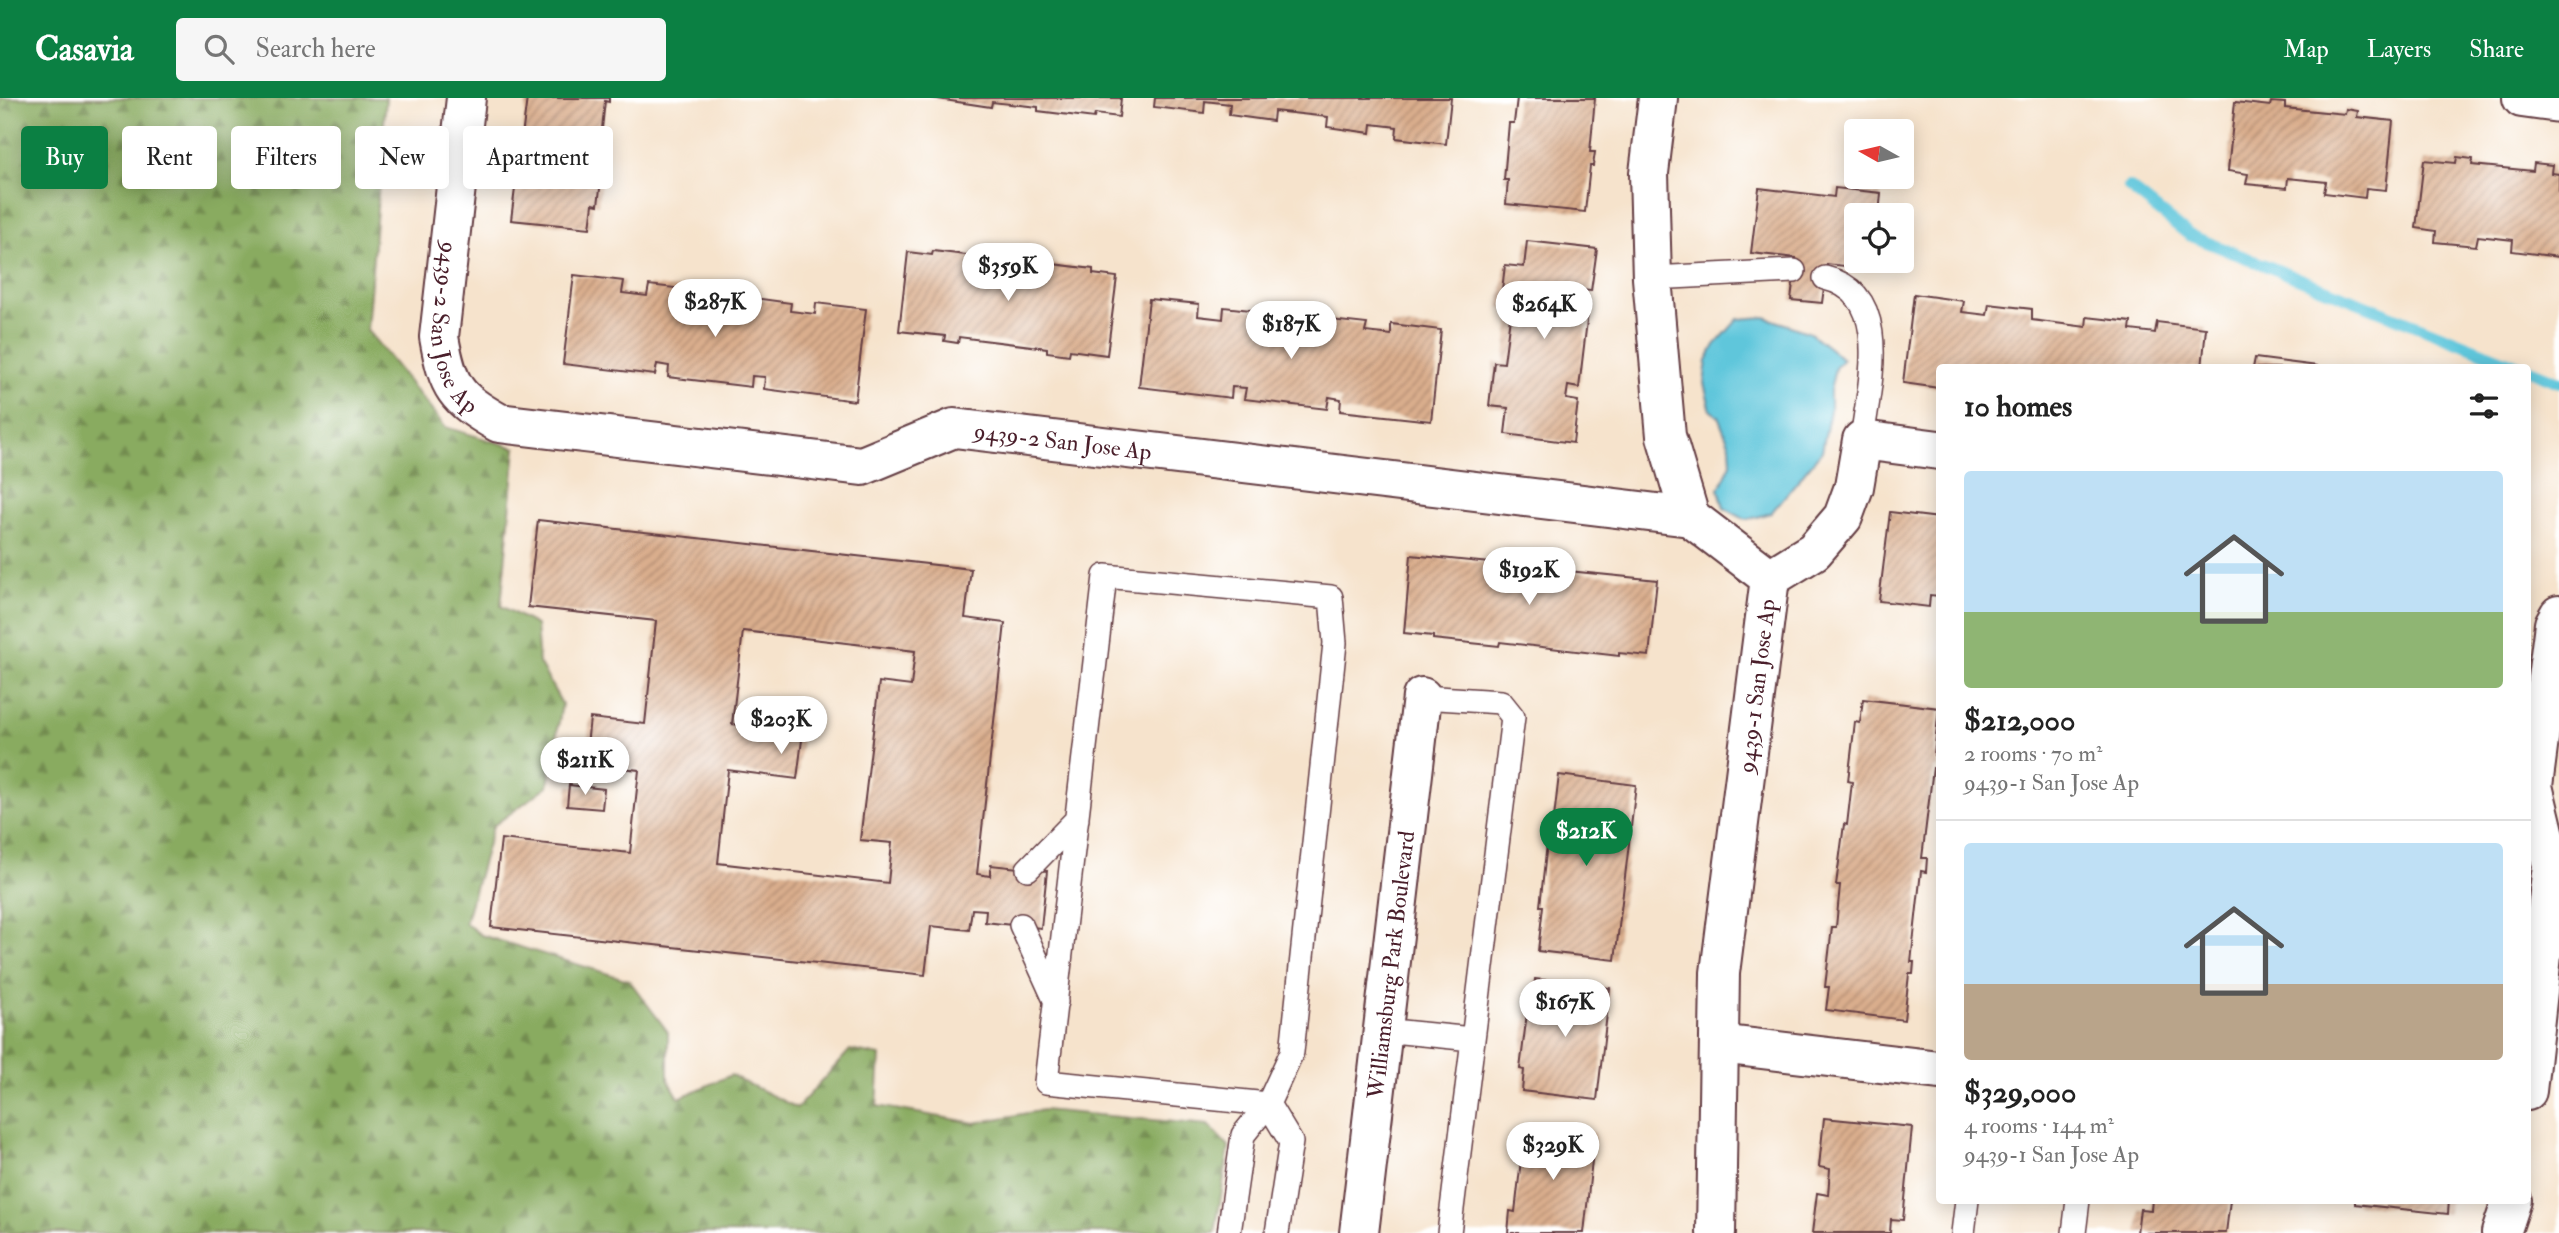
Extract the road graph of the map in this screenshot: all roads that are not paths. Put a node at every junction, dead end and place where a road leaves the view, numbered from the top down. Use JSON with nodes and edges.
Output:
{"nodes":[{"id":1,"x":466,"y":98,"type":"edge"},
{"id":2,"x":1658,"y":98,"type":"edge"},
{"id":3,"x":2522,"y":98,"type":"edge"},
{"id":4,"x":2559,"y":103,"type":"edge"},
{"id":5,"x":1794,"y":271,"type":"dead end"},
{"id":6,"x":1652,"y":278,"type":"junction"},
{"id":7,"x":1825,"y":278,"type":"dead end"},
{"id":8,"x":1862,"y":440,"type":"junction"},
{"id":9,"x":1936,"y":450,"type":"edge"},
{"id":10,"x":1690,"y":517,"type":"junction"},
{"id":11,"x":1770,"y":578,"type":"junction"},
{"id":12,"x":2559,"y":615,"type":"edge"},
{"id":13,"x":1422,"y":697,"type":"joint"},
{"id":14,"x":1077,"y":819,"type":"junction"},
{"id":15,"x":1028,"y":869,"type":"dead end"},
{"id":16,"x":1021,"y":926,"type":"dead end"},
{"id":17,"x":1056,"y":1003,"type":"junction"},
{"id":18,"x":1382,"y":1030,"type":"junction"},
{"id":19,"x":1472,"y":1039,"type":"junction"},
{"id":20,"x":1719,"y":1044,"type":"junction"},
{"id":21,"x":2531,"y":1055,"type":"edge"},
{"id":22,"x":1936,"y":1070,"type":"edge"},
{"id":23,"x":1268,"y":1104,"type":"junction"},
{"id":24,"x":1968,"y":1204,"type":"edge"},
{"id":25,"x":2078,"y":1204,"type":"edge"},
{"id":26,"x":2511,"y":1204,"type":"edge"},
{"id":27,"x":1229,"y":1233,"type":"edge"},
{"id":28,"x":1277,"y":1233,"type":"edge"},
{"id":29,"x":1359,"y":1233,"type":"edge"},
{"id":30,"x":1449,"y":1233,"type":"edge"},
{"id":31,"x":1716,"y":1233,"type":"edge"},
{"id":32,"x":1964,"y":1233,"type":"edge"},
{"id":33,"x":2074,"y":1233,"type":"edge"},
{"id":34,"x":2501,"y":1233,"type":"edge"}],
"edges":[{"from":1,"to":10,"type":"street","name":"9439-2 San Jose Ap"},
{"from":2,"to":6,"type":"street"},
{"from":3,"to":4,"type":"street"},
{"from":5,"to":6,"type":"lane"},
{"from":6,"to":10,"type":"street"},
{"from":7,"to":8,"type":"lane"},
{"from":8,"to":9,"type":"street"},
{"from":8,"to":11,"type":"street"},
{"from":10,"to":11,"type":"street","name":"9439-1 San Jose Ap"},
{"from":11,"to":20,"type":"street","name":"9439-1 San Jose Ap"},
{"from":12,"to":21,"type":"street"},
{"from":13,"to":18,"type":"street","name":"Williamsburg Park Boulevard"},
{"from":13,"to":19,"type":"lane"},
{"from":14,"to":15,"type":"lane"},
{"from":14,"to":17,"type":"lane"},
{"from":14,"to":23,"type":"lane"},
{"from":16,"to":17,"type":"lane"},
{"from":17,"to":23,"type":"lane"},
{"from":18,"to":19,"type":"lane"},
{"from":18,"to":29,"type":"street","name":"Williamsburg Park Boulevard"},
{"from":19,"to":30,"type":"lane"},
{"from":20,"to":22,"type":"street"},
{"from":20,"to":31,"type":"street","name":"9439-1 San Jose Ap"},
{"from":23,"to":27,"type":"lane"},
{"from":23,"to":28,"type":"lane"},
{"from":24,"to":32,"type":"lane"},
{"from":25,"to":33,"type":"lane"},
{"from":26,"to":34,"type":"street"}]}
